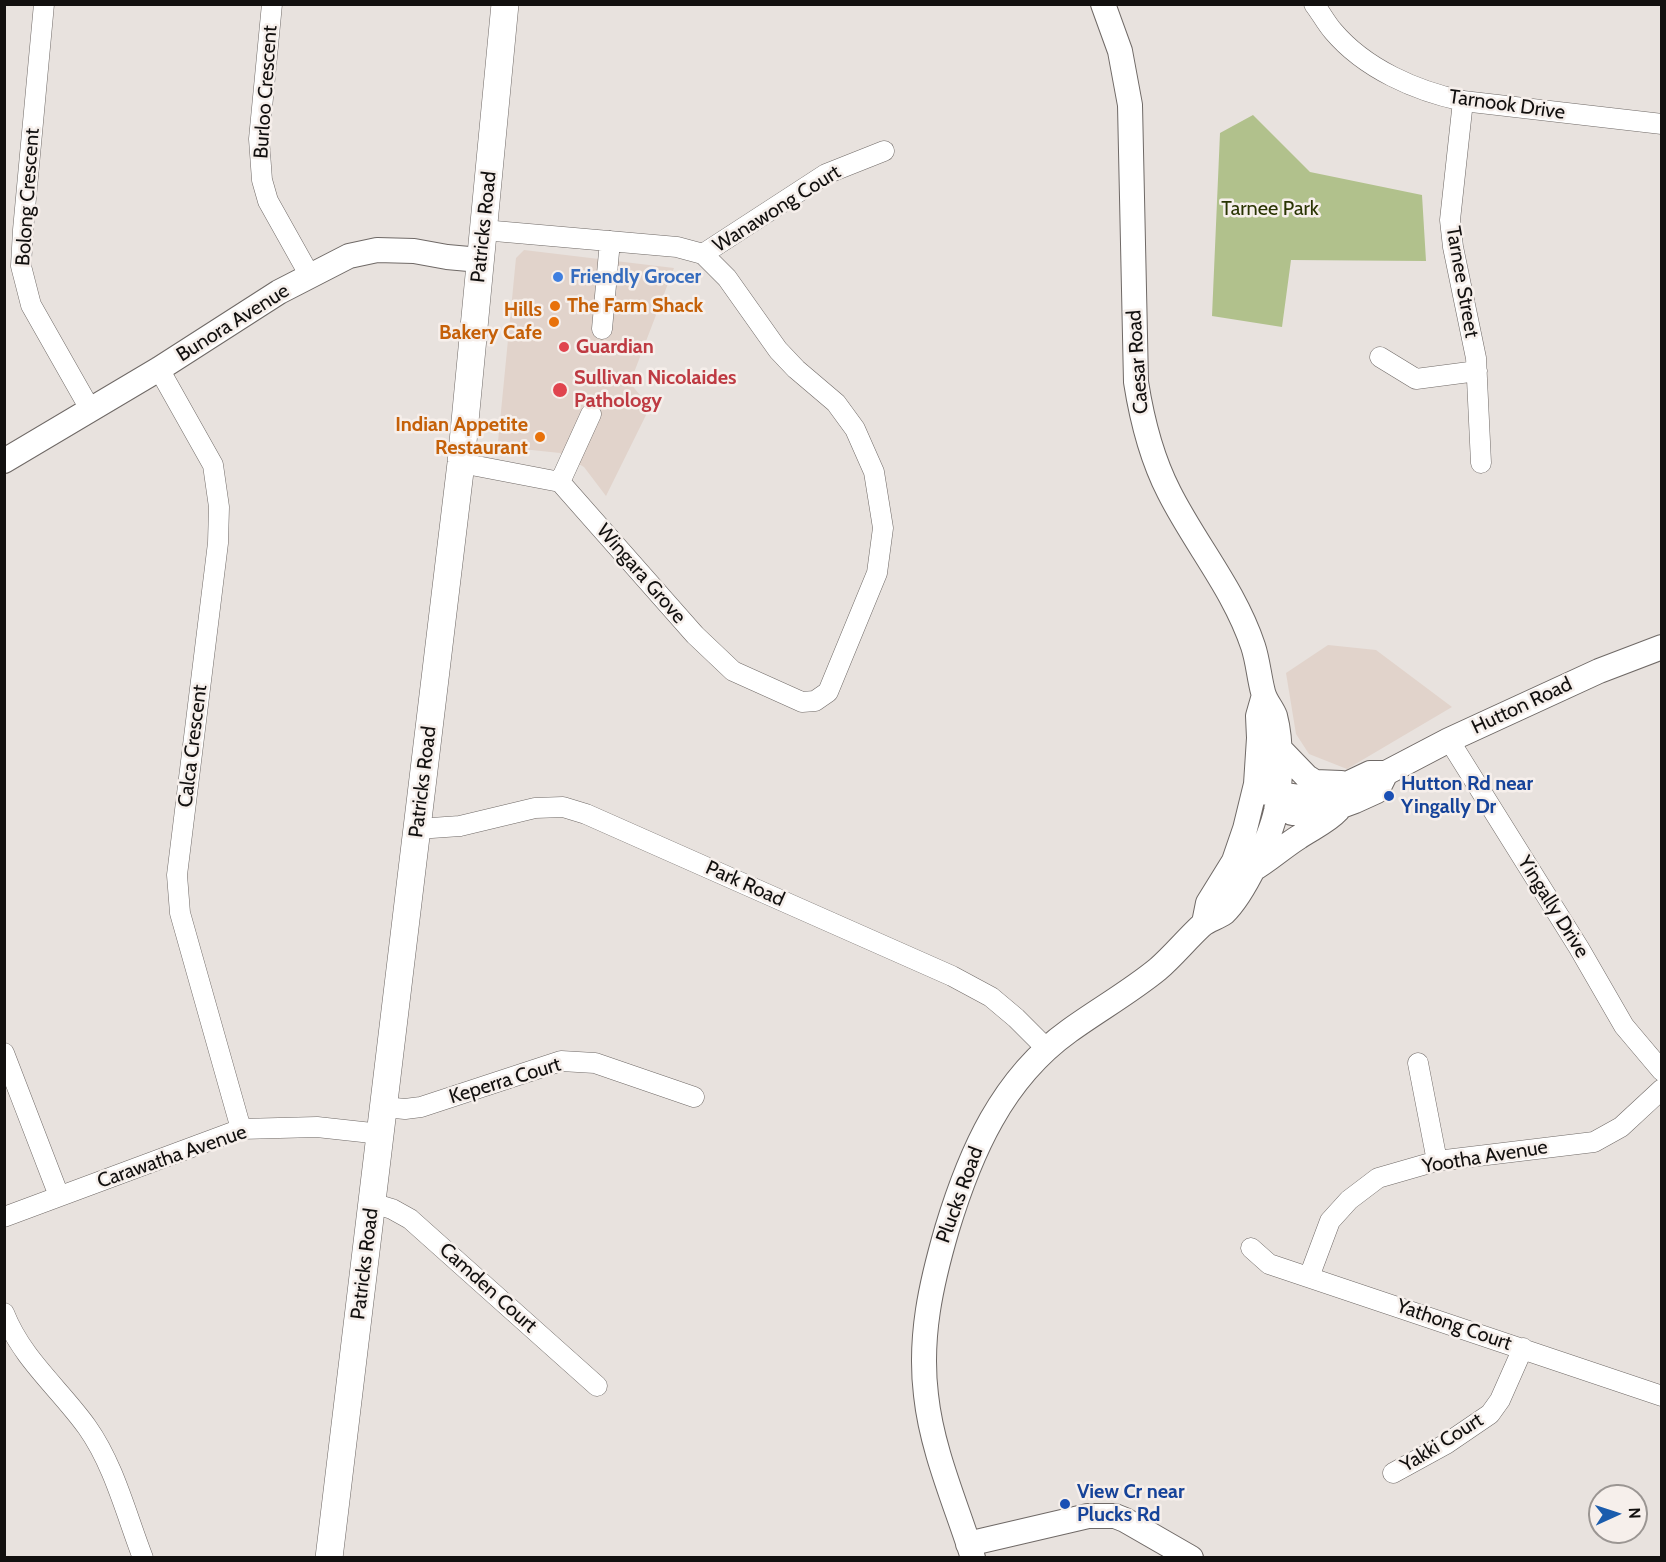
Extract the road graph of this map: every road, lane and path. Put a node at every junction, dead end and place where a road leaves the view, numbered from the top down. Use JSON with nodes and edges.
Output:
{"nodes":[{"id":1,"x":44,"y":4,"type":"edge"},
{"id":2,"x":272,"y":4,"type":"edge"},
{"id":3,"x":505,"y":4,"type":"edge"},
{"id":4,"x":1103,"y":4,"type":"edge"},
{"id":5,"x":1314,"y":4,"type":"edge"},
{"id":6,"x":1463,"y":101,"type":"junction"},
{"id":7,"x":1662,"y":124,"type":"edge"},
{"id":8,"x":885,"y":152,"type":"dead end"},
{"id":9,"x":483,"y":230,"type":"junction"},
{"id":10,"x":610,"y":241,"type":"junction"},
{"id":11,"x":703,"y":254,"type":"junction"},
{"id":12,"x":480,"y":260,"type":"junction"},
{"id":13,"x":310,"y":276,"type":"junction"},
{"id":14,"x":602,"y":329,"type":"dead end"},
{"id":15,"x":1380,"y":357,"type":"dead end"},
{"id":16,"x":159,"y":369,"type":"junction"},
{"id":17,"x":1477,"y":371,"type":"junction"},
{"id":18,"x":90,"y":409,"type":"junction"},
{"id":19,"x":591,"y":414,"type":"dead end"},
{"id":20,"x":4,"y":461,"type":"edge"},
{"id":21,"x":461,"y":463,"type":"junction"},
{"id":22,"x":1481,"y":463,"type":"dead end"},
{"id":23,"x":560,"y":482,"type":"junction"},
{"id":24,"x":1662,"y":646,"type":"edge"},
{"id":25,"x":1264,"y":695,"type":"junction"},
{"id":26,"x":1449,"y":740,"type":"junction"},
{"id":27,"x":1279,"y":748,"type":"junction"},
{"id":28,"x":1386,"y":773,"type":"junction"},
{"id":29,"x":1349,"y":783,"type":"junction"},
{"id":30,"x":1265,"y":801,"type":"junction"},
{"id":31,"x":1342,"y":806,"type":"junction"},
{"id":32,"x":417,"y":829,"type":"junction"},
{"id":33,"x":1252,"y":870,"type":"junction"},
{"id":34,"x":1204,"y":923,"type":"junction"},
{"id":35,"x":1046,"y":1048,"type":"junction"},
{"id":36,"x":4,"y":1053,"type":"edge"},
{"id":37,"x":1418,"y":1063,"type":"dead end"},
{"id":38,"x":1662,"y":1071,"type":"edge"},
{"id":39,"x":1662,"y":1089,"type":"edge"},
{"id":40,"x":694,"y":1097,"type":"dead end"},
{"id":41,"x":384,"y":1107,"type":"junction"},
{"id":42,"x":241,"y":1129,"type":"junction"},
{"id":43,"x":381,"y":1134,"type":"junction"},
{"id":44,"x":1437,"y":1161,"type":"junction"},
{"id":45,"x":59,"y":1196,"type":"junction"},
{"id":46,"x":372,"y":1203,"type":"junction"},
{"id":47,"x":4,"y":1216,"type":"edge"},
{"id":48,"x":1251,"y":1248,"type":"dead end"},
{"id":49,"x":1309,"y":1277,"type":"junction"},
{"id":50,"x":4,"y":1313,"type":"edge"},
{"id":51,"x":1523,"y":1348,"type":"junction"},
{"id":52,"x":597,"y":1386,"type":"dead end"},
{"id":53,"x":1662,"y":1396,"type":"edge"},
{"id":54,"x":1393,"y":1473,"type":"dead end"},
{"id":55,"x":970,"y":1551,"type":"edge"},
{"id":56,"x":143,"y":1557,"type":"edge"},
{"id":57,"x":329,"y":1557,"type":"edge"},
{"id":58,"x":1191,"y":1557,"type":"edge"}],
"edges":[{"from":1,"to":18,"type":"street","name":"Bolong Crescent"},
{"from":2,"to":13,"type":"street","name":"Burloo Crescent"},
{"from":3,"to":9,"type":"main road","name":"Patricks Road"},
{"from":4,"to":25,"type":"street","name":"Caesar Road"},
{"from":5,"to":6,"type":"street","name":"Tarnook Drive"},
{"from":6,"to":7,"type":"street","name":"Tarnook Drive"},
{"from":6,"to":17,"type":"street","name":"Tarnee Street"},
{"from":8,"to":11,"type":"street","name":"Wanawong Court"},
{"from":9,"to":10,"type":"street"},
{"from":9,"to":12,"type":"main road","name":"Patricks Road"},
{"from":10,"to":11,"type":"street"},
{"from":10,"to":14,"type":"street"},
{"from":11,"to":23,"type":"street","name":"Wingara Grove"},
{"from":12,"to":13,"type":"street","name":"Bunora Avenue"},
{"from":12,"to":21,"type":"main road","name":"Patricks Road"},
{"from":13,"to":16,"type":"street","name":"Bunora Avenue"},
{"from":15,"to":17,"type":"street"},
{"from":16,"to":18,"type":"street","name":"Bunora Avenue"},
{"from":16,"to":42,"type":"street","name":"Calca Crescent"},
{"from":17,"to":22,"type":"street","name":"Tarnee Street"},
{"from":18,"to":20,"type":"street","name":"Bunora Avenue"},
{"from":19,"to":23,"type":"street"},
{"from":21,"to":23,"type":"street"},
{"from":21,"to":32,"type":"main road","name":"Patricks Road"},
{"from":24,"to":26,"type":"street","name":"Hutton Road"},
{"from":25,"to":27,"type":"street","name":"Caesar Road"},
{"from":25,"to":30,"type":"street","name":"Caesar Road"},
{"from":26,"to":28,"type":"street","name":"Hutton Road"},
{"from":26,"to":38,"type":"street","name":"Yingally Drive"},
{"from":27,"to":29,"type":"street"},
{"from":27,"to":30,"type":"street","name":"Caesar Road"},
{"from":28,"to":29,"type":"street","name":"Hutton Road"},
{"from":28,"to":31,"type":"street","name":"Hutton Road"},
{"from":29,"to":30,"type":"street","name":"Hutton Road"},
{"from":30,"to":31,"type":"street","name":"Hutton Road"},
{"from":30,"to":33,"type":"street","name":"Plucks Road"},
{"from":30,"to":34,"type":"street","name":"Plucks Road"},
{"from":31,"to":33,"type":"street"},
{"from":32,"to":35,"type":"street","name":"Park Road"},
{"from":32,"to":41,"type":"main road","name":"Patricks Road"},
{"from":33,"to":34,"type":"street","name":"Plucks Road"},
{"from":34,"to":35,"type":"street","name":"Plucks Road"},
{"from":35,"to":55,"type":"street","name":"Plucks Road"},
{"from":36,"to":45,"type":"street"},
{"from":37,"to":44,"type":"street"},
{"from":39,"to":44,"type":"street","name":"Yootha Avenue"},
{"from":40,"to":41,"type":"street","name":"Keperra Court"},
{"from":41,"to":43,"type":"main road","name":"Patricks Road"},
{"from":42,"to":43,"type":"street","name":"Carawatha Avenue"},
{"from":42,"to":45,"type":"street","name":"Carawatha Avenue"},
{"from":43,"to":46,"type":"main road","name":"Patricks Road"},
{"from":44,"to":49,"type":"street","name":"Yootha Avenue"},
{"from":45,"to":47,"type":"street","name":"Carawatha Avenue"},
{"from":46,"to":52,"type":"street","name":"Camden Court"},
{"from":46,"to":57,"type":"main road","name":"Patricks Road"},
{"from":48,"to":49,"type":"street","name":"Yathong Court"},
{"from":49,"to":51,"type":"street","name":"Yathong Court"},
{"from":50,"to":56,"type":"street"},
{"from":51,"to":53,"type":"street","name":"Yathong Court"},
{"from":51,"to":54,"type":"street","name":"Yakki Court"},
{"from":55,"to":58,"type":"street"}]}
